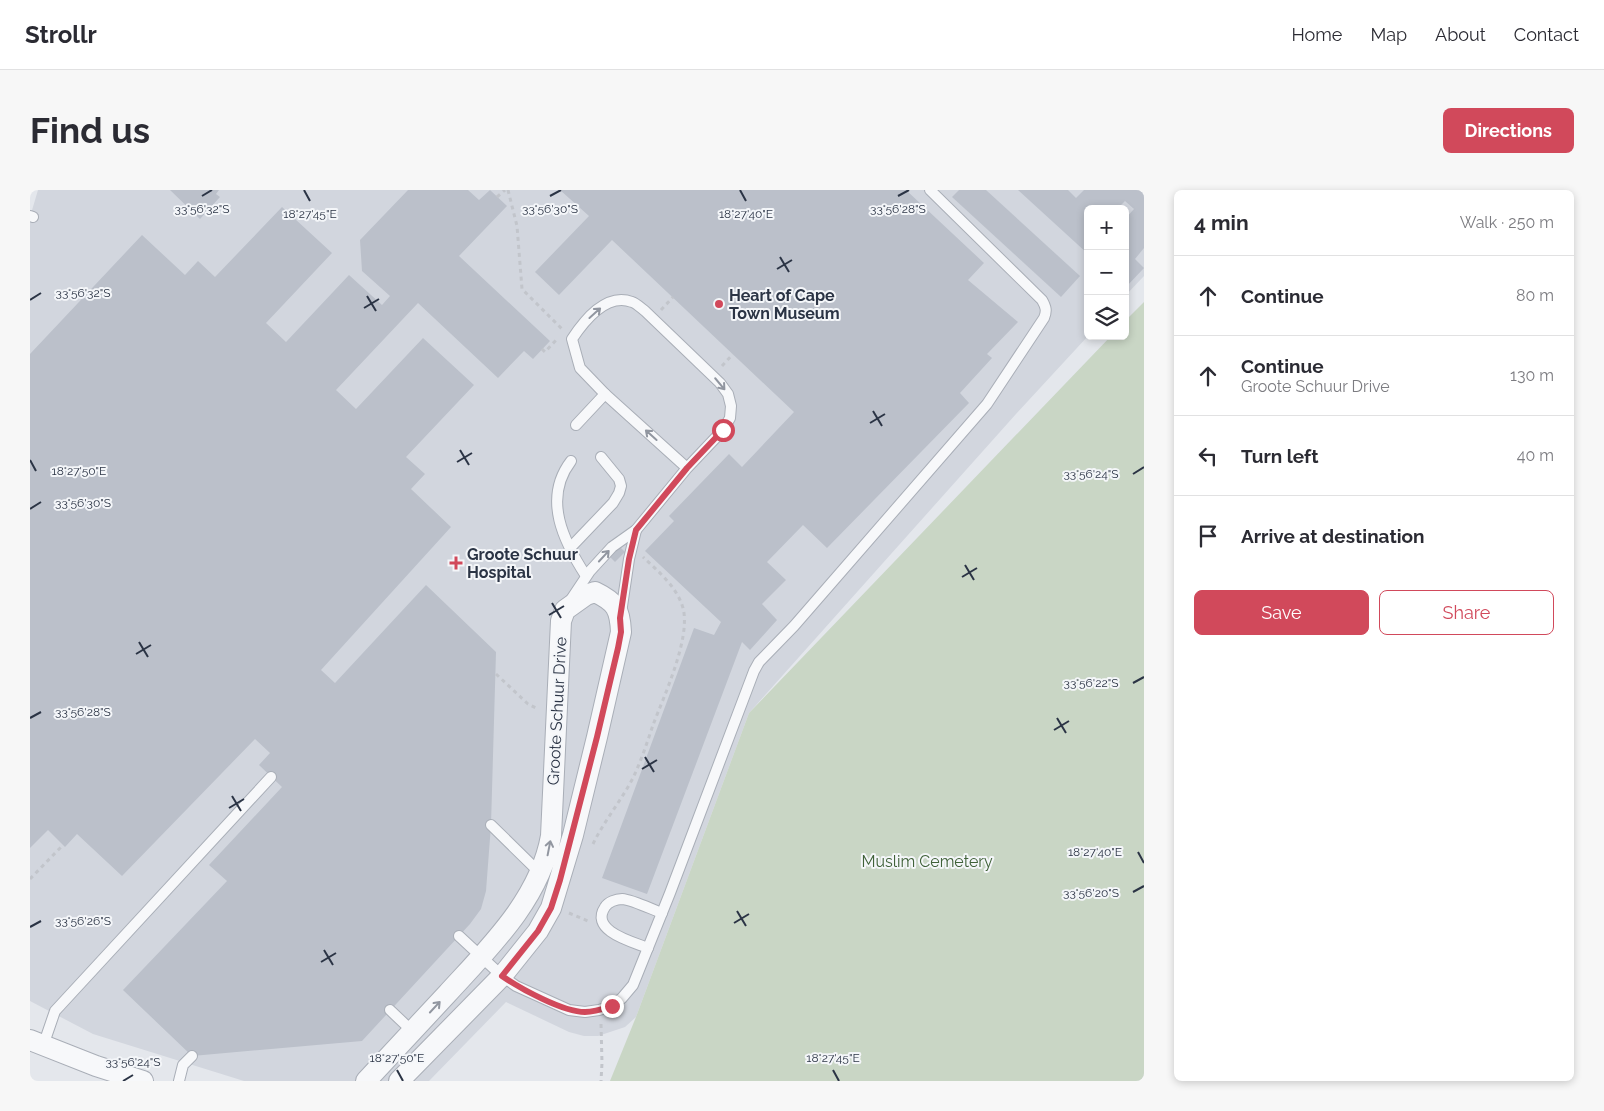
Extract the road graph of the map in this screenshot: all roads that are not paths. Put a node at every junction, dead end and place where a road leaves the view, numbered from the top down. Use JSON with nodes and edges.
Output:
{"nodes":[{"id":1,"x":930,"y":190,"type":"edge"},
{"id":2,"x":606,"y":394,"type":"junction"},
{"id":3,"x":576,"y":424,"type":"dead end"},
{"id":4,"x":601,"y":457,"type":"dead end"},
{"id":5,"x":571,"y":461,"type":"dead end"},
{"id":6,"x":687,"y":468,"type":"junction"},
{"id":7,"x":635,"y":533,"type":"junction"},
{"id":8,"x":570,"y":548,"type":"junction"},
{"id":9,"x":586,"y":576,"type":"junction"},
{"id":10,"x":565,"y":610,"type":"junction"},
{"id":11,"x":620,"y":618,"type":"junction"},
{"id":12,"x":271,"y":777,"type":"dead end"},
{"id":13,"x":491,"y":826,"type":"dead end"},
{"id":14,"x":541,"y":874,"type":"junction"},
{"id":15,"x":662,"y":913,"type":"junction"},
{"id":16,"x":459,"y":936,"type":"dead end"},
{"id":17,"x":648,"y":948,"type":"junction"},
{"id":18,"x":481,"y":957,"type":"junction"},
{"id":19,"x":502,"y":976,"type":"junction"},
{"id":20,"x":390,"y":1010,"type":"dead end"},
{"id":21,"x":412,"y":1031,"type":"junction"},
{"id":22,"x":36,"y":1043,"type":"edge"},
{"id":23,"x":192,"y":1056,"type":"dead end"},
{"id":24,"x":143,"y":1081,"type":"edge"},
{"id":25,"x":179,"y":1081,"type":"edge"},
{"id":26,"x":366,"y":1081,"type":"edge"},
{"id":27,"x":399,"y":1081,"type":"edge"}],
"edges":[{"from":1,"to":15,"type":"lane"},
{"from":2,"to":3,"type":"lane"},
{"from":6,"to":2,"type":"lane","one_way":true},
{"from":2,"to":6,"type":"lane","one_way":true},
{"from":4,"to":8,"type":"lane"},
{"from":5,"to":8,"type":"lane"},
{"from":6,"to":7,"type":"lane"},
{"from":9,"to":7,"type":"lane","one_way":true},
{"from":7,"to":11,"type":"lane"},
{"from":8,"to":9,"type":"lane"},
{"from":9,"to":10,"type":"lane"},
{"from":10,"to":11,"type":"street"},
{"from":14,"to":10,"type":"street","name":"Groote Schuur Drive","one_way":true},
{"from":11,"to":19,"type":"street","name":"Groote Schuur Drive"},
{"from":12,"to":22,"type":"lane"},
{"from":13,"to":14,"type":"lane"},
{"from":14,"to":18,"type":"street","name":"Groote Schuur Drive"},
{"from":15,"to":17,"type":"lane"},
{"from":15,"to":17,"type":"lane"},
{"from":16,"to":18,"type":"lane"},
{"from":17,"to":19,"type":"lane"},
{"from":18,"to":19,"type":"lane"},
{"from":21,"to":18,"type":"street","name":"Groote Schuur Drive","one_way":true},
{"from":19,"to":27,"type":"street","name":"Groote Schuur Drive"},
{"from":20,"to":21,"type":"lane"},
{"from":21,"to":26,"type":"street","name":"Groote Schuur Drive"},
{"from":22,"to":24,"type":"street"},
{"from":23,"to":25,"type":"lane"}]}
